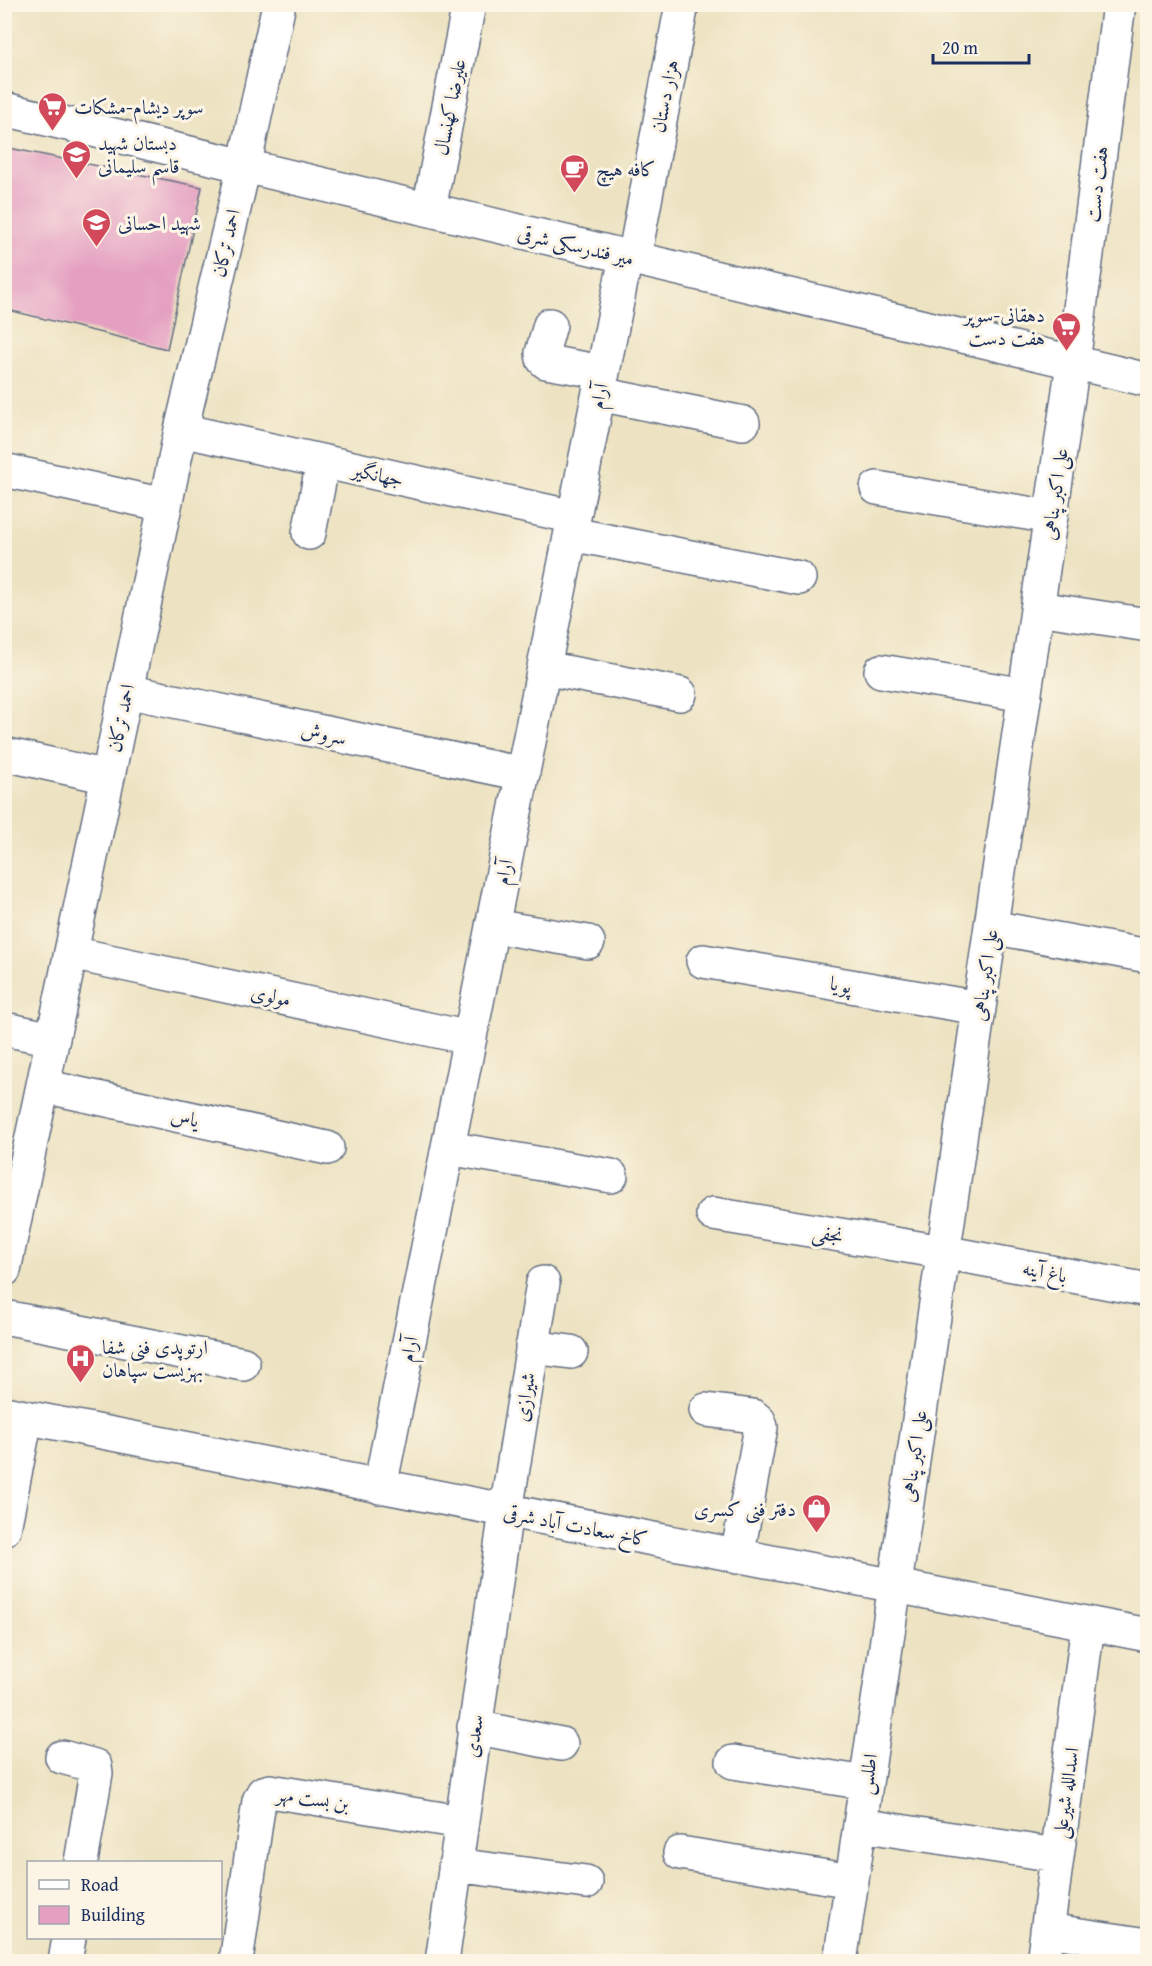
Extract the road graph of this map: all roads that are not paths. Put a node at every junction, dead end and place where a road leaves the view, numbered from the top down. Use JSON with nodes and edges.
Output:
{"nodes":[{"id":1,"x":279,"y":4,"type":"edge"},
{"id":2,"x":469,"y":4,"type":"edge"},
{"id":3,"x":682,"y":4,"type":"edge"},
{"id":4,"x":1119,"y":4,"type":"edge"},
{"id":5,"x":4,"y":109,"type":"edge"},
{"id":6,"x":244,"y":167,"type":"junction"},
{"id":7,"x":429,"y":209,"type":"junction"},
{"id":8,"x":630,"y":258,"type":"junction"},
{"id":9,"x":550,"y":325,"type":"dead end"},
{"id":10,"x":1073,"y":363,"type":"junction"},
{"id":11,"x":1148,"y":380,"type":"edge"},
{"id":12,"x":601,"y":383,"type":"junction"},
{"id":13,"x":743,"y":423,"type":"dead end"},
{"id":14,"x":181,"y":430,"type":"junction"},
{"id":15,"x":323,"y":462,"type":"junction"},
{"id":16,"x":4,"y":470,"type":"edge"},
{"id":17,"x":877,"y":488,"type":"dead end"},
{"id":18,"x":165,"y":506,"type":"junction"},
{"id":19,"x":1051,"y":517,"type":"junction"},
{"id":20,"x":573,"y":526,"type":"junction"},
{"id":21,"x":309,"y":533,"type":"dead end"},
{"id":22,"x":799,"y":578,"type":"dead end"},
{"id":23,"x":1038,"y":608,"type":"junction"},
{"id":24,"x":1148,"y":625,"type":"edge"},
{"id":25,"x":544,"y":668,"type":"junction"},
{"id":26,"x":880,"y":671,"type":"dead end"},
{"id":27,"x":126,"y":692,"type":"junction"},
{"id":28,"x":680,"y":694,"type":"dead end"},
{"id":29,"x":1025,"y":695,"type":"junction"},
{"id":30,"x":4,"y":754,"type":"edge"},
{"id":31,"x":523,"y":774,"type":"junction"},
{"id":32,"x":108,"y":777,"type":"junction"},
{"id":33,"x":492,"y":926,"type":"junction"},
{"id":34,"x":991,"y":927,"type":"junction"},
{"id":35,"x":588,"y":942,"type":"dead end"},
{"id":36,"x":71,"y":953,"type":"junction"},
{"id":37,"x":1148,"y":956,"type":"edge"},
{"id":38,"x":703,"y":961,"type":"dead end"},
{"id":39,"x":979,"y":1008,"type":"junction"},
{"id":40,"x":4,"y":1029,"type":"edge"},
{"id":41,"x":470,"y":1038,"type":"junction"},
{"id":42,"x":53,"y":1039,"type":"junction"},
{"id":43,"x":43,"y":1086,"type":"junction"},
{"id":44,"x":327,"y":1148,"type":"dead end"},
{"id":45,"x":448,"y":1148,"type":"junction"},
{"id":46,"x":14,"y":1175,"type":"edge"},
{"id":47,"x":611,"y":1176,"type":"dead end"},
{"id":48,"x":713,"y":1214,"type":"dead end"},
{"id":49,"x":943,"y":1252,"type":"junction"},
{"id":50,"x":4,"y":1270,"type":"edge"},
{"id":51,"x":543,"y":1283,"type":"dead end"},
{"id":52,"x":1148,"y":1290,"type":"edge"},
{"id":53,"x":4,"y":1317,"type":"edge"},
{"id":54,"x":532,"y":1347,"type":"junction"},
{"id":55,"x":571,"y":1352,"type":"dead end"},
{"id":56,"x":243,"y":1364,"type":"dead end"},
{"id":57,"x":706,"y":1410,"type":"dead end"},
{"id":58,"x":15,"y":1415,"type":"edge"},
{"id":59,"x":380,"y":1487,"type":"junction"},
{"id":60,"x":506,"y":1511,"type":"junction"},
{"id":61,"x":4,"y":1530,"type":"edge"},
{"id":62,"x":737,"y":1557,"type":"junction"},
{"id":63,"x":894,"y":1587,"type":"junction"},
{"id":64,"x":1088,"y":1625,"type":"junction"},
{"id":65,"x":1148,"y":1635,"type":"edge"},
{"id":66,"x":474,"y":1727,"type":"junction"},
{"id":67,"x":561,"y":1744,"type":"dead end"},
{"id":68,"x":62,"y":1757,"type":"dead end"},
{"id":69,"x":733,"y":1762,"type":"dead end"},
{"id":70,"x":866,"y":1783,"type":"junction"},
{"id":71,"x":461,"y":1822,"type":"junction"},
{"id":72,"x":860,"y":1825,"type":"junction"},
{"id":73,"x":680,"y":1854,"type":"dead end"},
{"id":74,"x":1056,"y":1855,"type":"junction"},
{"id":75,"x":81,"y":1861,"type":"edge"},
{"id":76,"x":455,"y":1865,"type":"junction"},
{"id":77,"x":852,"y":1881,"type":"junction"},
{"id":78,"x":586,"y":1882,"type":"dead end"},
{"id":79,"x":1047,"y":1930,"type":"junction"},
{"id":80,"x":69,"y":1939,"type":"edge"},
{"id":81,"x":1148,"y":1945,"type":"edge"},
{"id":82,"x":65,"y":1962,"type":"edge"},
{"id":83,"x":236,"y":1962,"type":"edge"},
{"id":84,"x":442,"y":1962,"type":"edge"},
{"id":85,"x":840,"y":1962,"type":"edge"},
{"id":86,"x":1042,"y":1962,"type":"edge"}],
"edges":[{"from":1,"to":6,"type":"street","name":"احمد ترکان"},
{"from":2,"to":7,"type":"street","name":"علیرضا کهنسال"},
{"from":3,"to":8,"type":"street","name":"هزار دستان"},
{"from":4,"to":10,"type":"street","name":"هفت دست"},
{"from":5,"to":6,"type":"street","name":"میر فندرسکی شرقی"},
{"from":6,"to":7,"type":"street","name":"میر فندرسکی شرقی"},
{"from":6,"to":14,"type":"street","name":"احمد ترکان"},
{"from":7,"to":8,"type":"street","name":"میر فندرسکی شرقی"},
{"from":8,"to":10,"type":"street","name":"میر فندرسکی شرقی"},
{"from":8,"to":12,"type":"street","name":"آرام"},
{"from":9,"to":12,"type":"street"},
{"from":10,"to":11,"type":"street","name":"میر فندرسکی شرقی"},
{"from":10,"to":19,"type":"street","name":"علی اکبر پناهی"},
{"from":12,"to":13,"type":"street"},
{"from":12,"to":20,"type":"street","name":"آرام"},
{"from":14,"to":15,"type":"street","name":"جهانگیر"},
{"from":14,"to":18,"type":"street","name":"احمد ترکان"},
{"from":15,"to":20,"type":"street","name":"جهانگیر"},
{"from":15,"to":21,"type":"street"},
{"from":16,"to":18,"type":"street"},
{"from":17,"to":19,"type":"street"},
{"from":18,"to":27,"type":"street","name":"احمد ترکان"},
{"from":19,"to":23,"type":"street","name":"علی اکبر پناهی"},
{"from":20,"to":22,"type":"street","name":"جهانگیر"},
{"from":20,"to":25,"type":"street","name":"آرام"},
{"from":23,"to":24,"type":"street"},
{"from":23,"to":29,"type":"street","name":"علی اکبر پناهی"},
{"from":25,"to":28,"type":"street"},
{"from":25,"to":31,"type":"street","name":"آرام"},
{"from":26,"to":29,"type":"street"},
{"from":27,"to":31,"type":"street","name":"سروش"},
{"from":27,"to":32,"type":"street","name":"احمد ترکان"},
{"from":29,"to":34,"type":"street","name":"علی اکبر پناهی"},
{"from":30,"to":32,"type":"street"},
{"from":31,"to":33,"type":"street","name":"آرام"},
{"from":32,"to":36,"type":"street","name":"احمد ترکان"},
{"from":33,"to":35,"type":"street"},
{"from":33,"to":41,"type":"street","name":"آرام"},
{"from":34,"to":37,"type":"street"},
{"from":34,"to":39,"type":"street","name":"علی اکبر پناهی"},
{"from":36,"to":41,"type":"street","name":"مولوی"},
{"from":36,"to":42,"type":"street","name":"احمد ترکان"},
{"from":38,"to":39,"type":"street","name":"پویا"},
{"from":39,"to":49,"type":"street","name":"علی اکبر پناهی"},
{"from":40,"to":42,"type":"street"},
{"from":41,"to":45,"type":"street","name":"آرام"},
{"from":42,"to":43,"type":"street","name":"احمد ترکان"},
{"from":43,"to":44,"type":"street","name":"یاس"},
{"from":43,"to":46,"type":"street","name":"احمد ترکان"},
{"from":45,"to":47,"type":"street"},
{"from":45,"to":59,"type":"street","name":"آرام"},
{"from":46,"to":50,"type":"street","name":"احمد ترکان"},
{"from":48,"to":49,"type":"street","name":"نجفی"},
{"from":49,"to":52,"type":"street","name":"باغ آینه"},
{"from":49,"to":63,"type":"street","name":"علی اکبر پناهی"},
{"from":51,"to":54,"type":"street","name":"شیرازی"},
{"from":53,"to":56,"type":"street"},
{"from":54,"to":55,"type":"street"},
{"from":54,"to":60,"type":"street","name":"شیرازی"},
{"from":57,"to":62,"type":"street"},
{"from":58,"to":59,"type":"street","name":"کاخ سعادت آباد شرقی"},
{"from":58,"to":61,"type":"street"},
{"from":59,"to":60,"type":"street","name":"کاخ سعادت آباد شرقی"},
{"from":60,"to":62,"type":"street","name":"کاخ سعادت آباد شرقی"},
{"from":60,"to":66,"type":"street","name":"سعدی"},
{"from":62,"to":63,"type":"street","name":"کاخ سعادت آباد شرقی"},
{"from":63,"to":64,"type":"street","name":"کاخ سعادت آباد شرقی"},
{"from":63,"to":70,"type":"street","name":"اطلس"},
{"from":64,"to":65,"type":"street","name":"کاخ سعادت آباد شرقی"},
{"from":64,"to":74,"type":"street","name":"اسدالله شیرعلی"},
{"from":66,"to":67,"type":"street"},
{"from":66,"to":71,"type":"street","name":"سعدی"},
{"from":68,"to":75,"type":"street"},
{"from":69,"to":70,"type":"street"},
{"from":70,"to":72,"type":"street","name":"اطلس"},
{"from":71,"to":76,"type":"street","name":"سعدی"},
{"from":71,"to":83,"type":"street","name":"بن بست مهر"},
{"from":72,"to":74,"type":"street"},
{"from":72,"to":77,"type":"street","name":"اطلس"},
{"from":73,"to":77,"type":"street"},
{"from":74,"to":79,"type":"street","name":"اسدالله شیرعلی"},
{"from":76,"to":78,"type":"street"},
{"from":76,"to":84,"type":"street","name":"سعدی"},
{"from":77,"to":85,"type":"street","name":"اطلس"},
{"from":79,"to":81,"type":"street"},
{"from":79,"to":86,"type":"street","name":"اسدالله شیرعلی"},
{"from":80,"to":82,"type":"street"}]}
